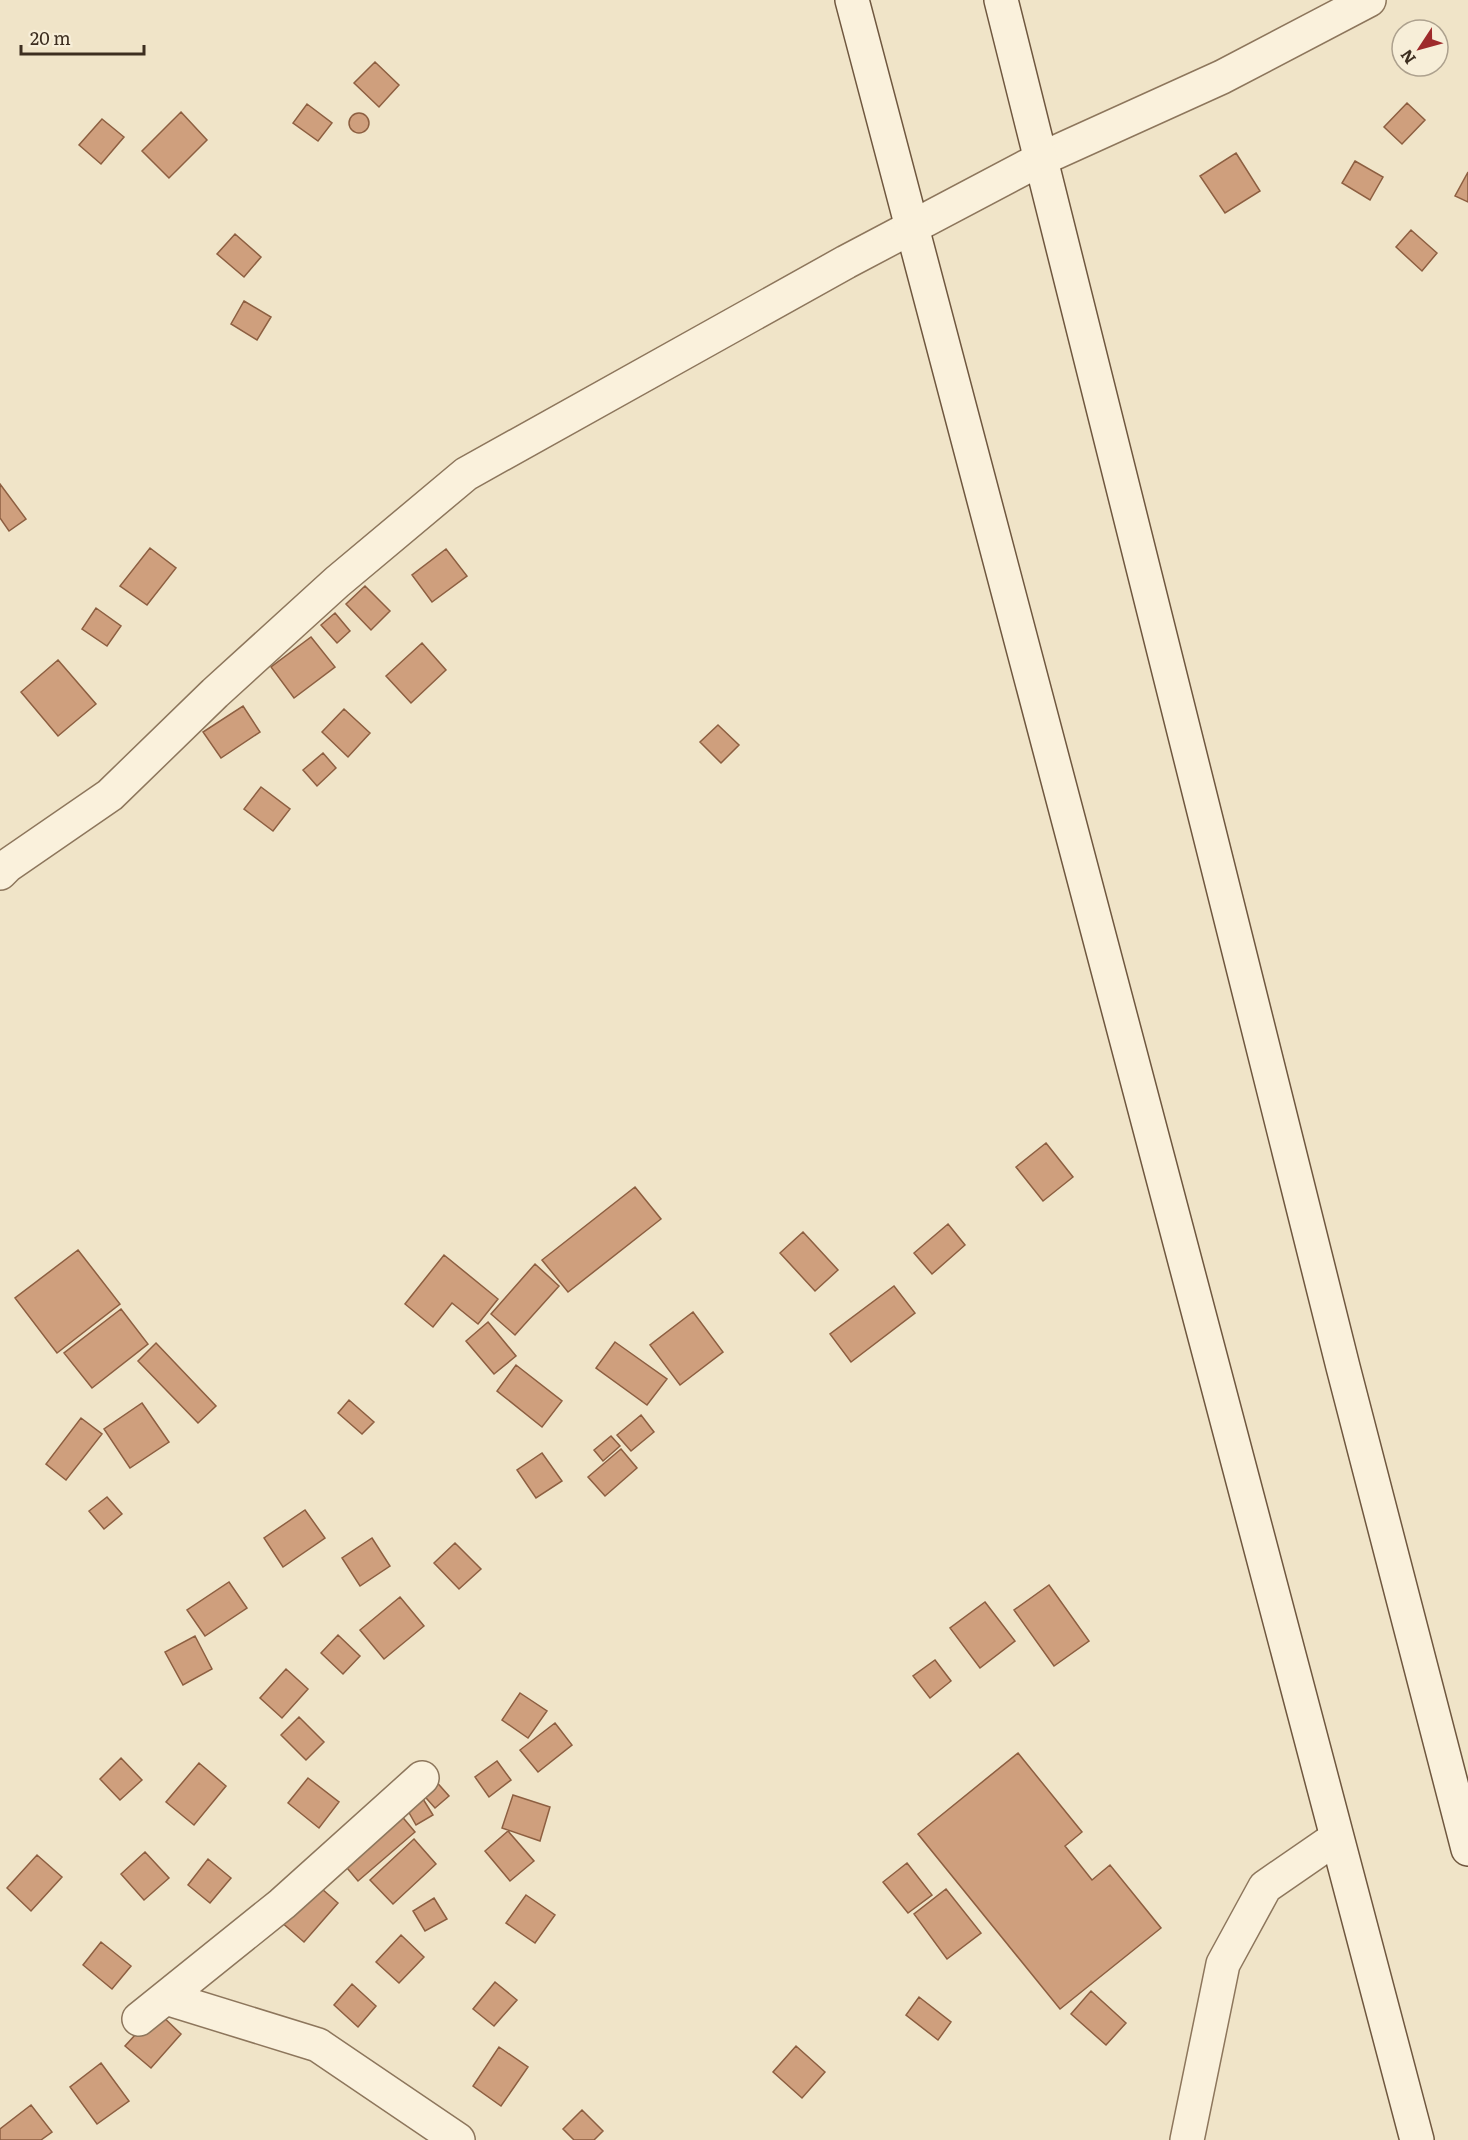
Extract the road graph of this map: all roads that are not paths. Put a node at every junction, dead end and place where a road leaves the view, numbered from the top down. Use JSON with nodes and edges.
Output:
{"nodes":[{"id":1,"x":852,"y":0,"type":"edge"},
{"id":2,"x":1001,"y":0,"type":"edge"},
{"id":3,"x":1369,"y":0,"type":"edge"},
{"id":4,"x":1041,"y":159,"type":"junction"},
{"id":5,"x":911,"y":228,"type":"junction"},
{"id":6,"x":0,"y":873,"type":"edge"},
{"id":7,"x":422,"y":1778,"type":"dead end"},
{"id":8,"x":1336,"y":1838,"type":"junction"},
{"id":9,"x":1468,"y":1849,"type":"edge"},
{"id":10,"x":166,"y":1998,"type":"junction"},
{"id":11,"x":139,"y":2019,"type":"dead end"},
{"id":12,"x":459,"y":2140,"type":"edge"},
{"id":13,"x":1187,"y":2140,"type":"edge"},
{"id":14,"x":1417,"y":2140,"type":"edge"}],
"edges":[{"from":1,"to":5,"type":"street"},
{"from":2,"to":4,"type":"street"},
{"from":3,"to":4,"type":"street"},
{"from":4,"to":5,"type":"street"},
{"from":4,"to":9,"type":"street"},
{"from":5,"to":6,"type":"street"},
{"from":5,"to":8,"type":"street"},
{"from":7,"to":10,"type":"street"},
{"from":8,"to":13,"type":"street"},
{"from":8,"to":14,"type":"street"},
{"from":10,"to":11,"type":"street"},
{"from":10,"to":12,"type":"street"}]}
